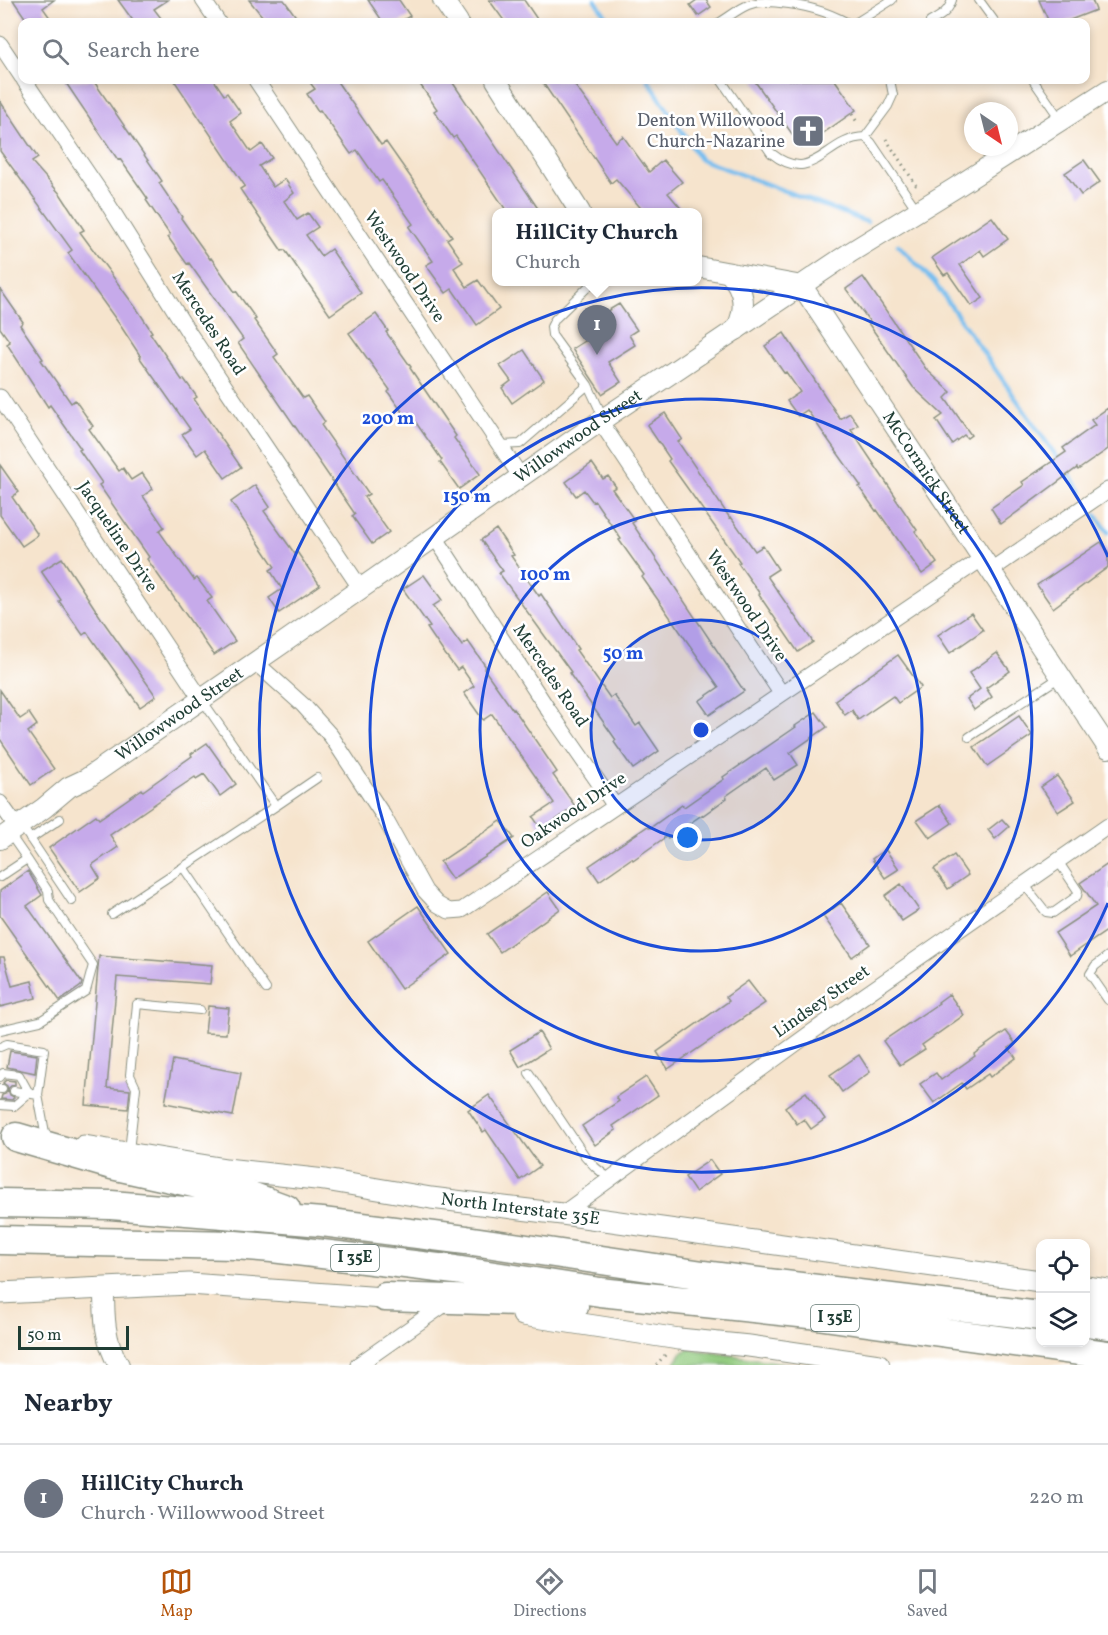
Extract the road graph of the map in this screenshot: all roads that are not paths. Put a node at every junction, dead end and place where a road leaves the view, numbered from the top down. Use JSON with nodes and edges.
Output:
{"nodes":[{"id":1,"x":203,"y":0,"type":"edge"},
{"id":2,"x":443,"y":0,"type":"edge"},
{"id":3,"x":892,"y":0,"type":"edge"},
{"id":4,"x":952,"y":0,"type":"edge"},
{"id":5,"x":979,"y":0,"type":"edge"},
{"id":6,"x":215,"y":18,"type":"edge"},
{"id":7,"x":455,"y":18,"type":"edge"},
{"id":8,"x":726,"y":18,"type":"edge"},
{"id":9,"x":839,"y":18,"type":"edge"},
{"id":10,"x":863,"y":18,"type":"edge"},
{"id":11,"x":937,"y":18,"type":"edge"},
{"id":12,"x":991,"y":18,"type":"edge"},
{"id":13,"x":0,"y":44,"type":"edge"},
{"id":14,"x":18,"y":71,"type":"edge"},
{"id":15,"x":27,"y":84,"type":"edge"},
{"id":16,"x":259,"y":84,"type":"edge"},
{"id":17,"x":499,"y":84,"type":"edge"},
{"id":18,"x":724,"y":84,"type":"edge"},
{"id":19,"x":891,"y":84,"type":"edge"},
{"id":20,"x":1036,"y":84,"type":"edge"},
{"id":21,"x":1108,"y":90,"type":"edge"},
{"id":22,"x":1061,"y":120,"type":"junction"},
{"id":23,"x":865,"y":137,"type":"junction"},
{"id":24,"x":577,"y":208,"type":"edge"},
{"id":25,"x":917,"y":211,"type":"junction"},
{"id":26,"x":702,"y":268,"type":"edge"},
{"id":27,"x":729,"y":273,"type":"junction"},
{"id":28,"x":589,"y":286,"type":"edge"},
{"id":29,"x":802,"y":286,"type":"junction"},
{"id":30,"x":736,"y":330,"type":"junction"},
{"id":31,"x":588,"y":385,"type":"junction"},
{"id":32,"x":0,"y":397,"type":"edge"},
{"id":33,"x":605,"y":418,"type":"junction"},
{"id":34,"x":500,"y":445,"type":"junction"},
{"id":35,"x":521,"y":477,"type":"junction"},
{"id":36,"x":1108,"y":490,"type":"edge"},
{"id":37,"x":435,"y":537,"type":"junction"},
{"id":38,"x":987,"y":564,"type":"junction"},
{"id":39,"x":360,"y":589,"type":"junction"},
{"id":40,"x":255,"y":662,"type":"junction"},
{"id":41,"x":1061,"y":676,"type":"junction"},
{"id":42,"x":781,"y":693,"type":"junction"},
{"id":43,"x":201,"y":699,"type":"junction"},
{"id":44,"x":969,"y":737,"type":"dead end"},
{"id":45,"x":1108,"y":748,"type":"edge"},
{"id":46,"x":316,"y":778,"type":"dead end"},
{"id":47,"x":0,"y":803,"type":"edge"},
{"id":48,"x":276,"y":806,"type":"junction"},
{"id":49,"x":615,"y":806,"type":"junction"},
{"id":50,"x":60,"y":819,"type":"dead end"},
{"id":51,"x":1108,"y":826,"type":"edge"},
{"id":52,"x":15,"y":832,"type":"edge"},
{"id":53,"x":27,"y":859,"type":"junction"},
{"id":54,"x":1058,"y":861,"type":"junction"},
{"id":55,"x":183,"y":867,"type":"junction"},
{"id":56,"x":0,"y":878,"type":"edge"},
{"id":57,"x":1024,"y":884,"type":"junction"},
{"id":58,"x":72,"y":901,"type":"dead end"},
{"id":59,"x":112,"y":914,"type":"dead end"},
{"id":60,"x":1108,"y":956,"type":"edge"},
{"id":61,"x":266,"y":989,"type":"dead end"},
{"id":62,"x":1108,"y":1000,"type":"edge"},
{"id":63,"x":200,"y":1011,"type":"dead end"},
{"id":64,"x":0,"y":1030,"type":"edge"},
{"id":65,"x":0,"y":1047,"type":"edge"},
{"id":66,"x":529,"y":1073,"type":"dead end"},
{"id":67,"x":0,"y":1077,"type":"edge"},
{"id":68,"x":14,"y":1091,"type":"dead end"},
{"id":69,"x":29,"y":1093,"type":"junction"},
{"id":70,"x":38,"y":1095,"type":"junction"},
{"id":71,"x":0,"y":1105,"type":"edge"},
{"id":72,"x":8,"y":1136,"type":"edge"},
{"id":73,"x":47,"y":1143,"type":"junction"},
{"id":74,"x":128,"y":1152,"type":"junction"},
{"id":75,"x":610,"y":1179,"type":"junction"},
{"id":76,"x":0,"y":1203,"type":"edge"},
{"id":77,"x":562,"y":1214,"type":"junction"},
{"id":78,"x":322,"y":1222,"type":"junction"},
{"id":79,"x":0,"y":1240,"type":"edge"},
{"id":80,"x":1036,"y":1280,"type":"edge"},
{"id":81,"x":104,"y":1288,"type":"junction"},
{"id":82,"x":1090,"y":1288,"type":"edge"},
{"id":83,"x":1108,"y":1290,"type":"edge"},
{"id":84,"x":0,"y":1293,"type":"edge"},
{"id":85,"x":385,"y":1297,"type":"junction"},
{"id":86,"x":1036,"y":1300,"type":"edge"},
{"id":87,"x":927,"y":1302,"type":"junction"},
{"id":88,"x":1090,"y":1302,"type":"edge"},
{"id":89,"x":1108,"y":1303,"type":"edge"},
{"id":90,"x":707,"y":1304,"type":"junction"},
{"id":91,"x":442,"y":1306,"type":"junction"},
{"id":92,"x":1036,"y":1315,"type":"edge"},
{"id":93,"x":1090,"y":1323,"type":"edge"},
{"id":94,"x":1108,"y":1325,"type":"edge"},
{"id":95,"x":1054,"y":1348,"type":"junction"},
{"id":96,"x":1108,"y":1355,"type":"edge"},
{"id":97,"x":119,"y":1365,"type":"edge"},
{"id":98,"x":358,"y":1365,"type":"edge"},
{"id":99,"x":879,"y":1365,"type":"edge"},
{"id":100,"x":1080,"y":1365,"type":"edge"}],
"edges":[{"from":1,"to":6,"type":"street"},
{"from":2,"to":7,"type":"street"},
{"from":3,"to":10,"type":"lane"},
{"from":4,"to":11,"type":"lane"},
{"from":5,"to":12,"type":"lane"},
{"from":8,"to":9,"type":"lane"},
{"from":13,"to":14,"type":"street","name":"Mercedes Road"},
{"from":15,"to":39,"type":"street","name":"Mercedes Road"},
{"from":16,"to":34,"type":"street","name":"Westwood Drive"},
{"from":17,"to":24,"type":"street"},
{"from":18,"to":23,"type":"lane"},
{"from":19,"to":23,"type":"lane"},
{"from":20,"to":22,"type":"lane"},
{"from":21,"to":22,"type":"street","name":"Willowwood Street"},
{"from":22,"to":25,"type":"street","name":"Willowwood Street"},
{"from":23,"to":25,"type":"lane"},
{"from":25,"to":29,"type":"street","name":"Willowwood Street"},
{"from":26,"to":27,"type":"street"},
{"from":27,"to":29,"type":"street"},
{"from":27,"to":30,"type":"street"},
{"from":28,"to":31,"type":"lane"},
{"from":29,"to":30,"type":"street","name":"Willowwood Street"},
{"from":29,"to":38,"type":"street","name":"McCormick Street"},
{"from":30,"to":33,"type":"street","name":"Willowwood Street"},
{"from":31,"to":33,"type":"lane"},
{"from":31,"to":34,"type":"lane"},
{"from":32,"to":43,"type":"street","name":"Jacqueline Drive"},
{"from":33,"to":35,"type":"street","name":"Willowwood Street"},
{"from":33,"to":42,"type":"street","name":"Westwood Drive"},
{"from":34,"to":35,"type":"street","name":"Westwood Drive"},
{"from":35,"to":37,"type":"street","name":"Willowwood Street"},
{"from":36,"to":38,"type":"street","name":"Oakwood Drive"},
{"from":37,"to":39,"type":"street","name":"Willowwood Street"},
{"from":37,"to":49,"type":"street","name":"Mercedes Road"},
{"from":38,"to":41,"type":"street","name":"McCormick Street"},
{"from":38,"to":42,"type":"street","name":"Oakwood Drive"},
{"from":39,"to":40,"type":"street","name":"Willowwood Street"},
{"from":40,"to":43,"type":"street","name":"Willowwood Street"},
{"from":40,"to":49,"type":"street","name":"Oakwood Drive"},
{"from":41,"to":44,"type":"lane"},
{"from":41,"to":45,"type":"street","name":"McCormick Street"},
{"from":42,"to":49,"type":"street","name":"Oakwood Drive"},
{"from":43,"to":48,"type":"lane"},
{"from":43,"to":52,"type":"street","name":"Willowwood Street"},
{"from":46,"to":48,"type":"lane"},
{"from":47,"to":52,"type":"street"},
{"from":48,"to":55,"type":"lane"},
{"from":50,"to":52,"type":"lane"},
{"from":51,"to":54,"type":"street","name":"Lindsey Street"},
{"from":52,"to":53,"type":"lane"},
{"from":52,"to":58,"type":"lane"},
{"from":53,"to":56,"type":"lane"},
{"from":53,"to":64,"type":"lane"},
{"from":54,"to":57,"type":"street","name":"Lindsey Street"},
{"from":54,"to":57,"type":"lane"},
{"from":55,"to":59,"type":"lane"},
{"from":55,"to":61,"type":"lane"},
{"from":57,"to":75,"type":"street","name":"Lindsey Street"},
{"from":60,"to":62,"type":"lane"},
{"from":63,"to":74,"type":"lane"},
{"from":65,"to":70,"type":"lane"},
{"from":66,"to":75,"type":"lane"},
{"from":67,"to":69,"type":"lane"},
{"from":68,"to":69,"type":"lane"},
{"from":69,"to":70,"type":"lane"},
{"from":69,"to":71,"type":"lane"},
{"from":70,"to":73,"type":"lane"},
{"from":72,"to":73,"type":"highway"},
{"from":73,"to":74,"type":"main road","name":"North Interstate 35E"},
{"from":73,"to":78,"type":"highway"},
{"from":74,"to":77,"type":"main road","name":"North Interstate 35E"},
{"from":75,"to":77,"type":"street","name":"Lindsey Street"},
{"from":76,"to":78,"type":"highway","number":"I 35E"},
{"from":77,"to":80,"type":"main road","name":"North Interstate 35E"},
{"from":78,"to":87,"type":"highway","number":"I 35E"},
{"from":79,"to":90,"type":"highway","number":"I 35E"},
{"from":81,"to":84,"type":"main road"},
{"from":81,"to":85,"type":"main road"},
{"from":81,"to":97,"type":"street"},
{"from":82,"to":83,"type":"main road"},
{"from":85,"to":90,"type":"highway"},
{"from":85,"to":91,"type":"main road"},
{"from":86,"to":87,"type":"highway"},
{"from":87,"to":92,"type":"highway","number":"I 35E"},
{"from":88,"to":89,"type":"highway"},
{"from":90,"to":95,"type":"highway","number":"I 35E"},
{"from":91,"to":98,"type":"street"},
{"from":91,"to":99,"type":"main road"},
{"from":93,"to":94,"type":"highway"},
{"from":95,"to":96,"type":"highway","number":"I 35E"},
{"from":95,"to":100,"type":"highway"}]}
